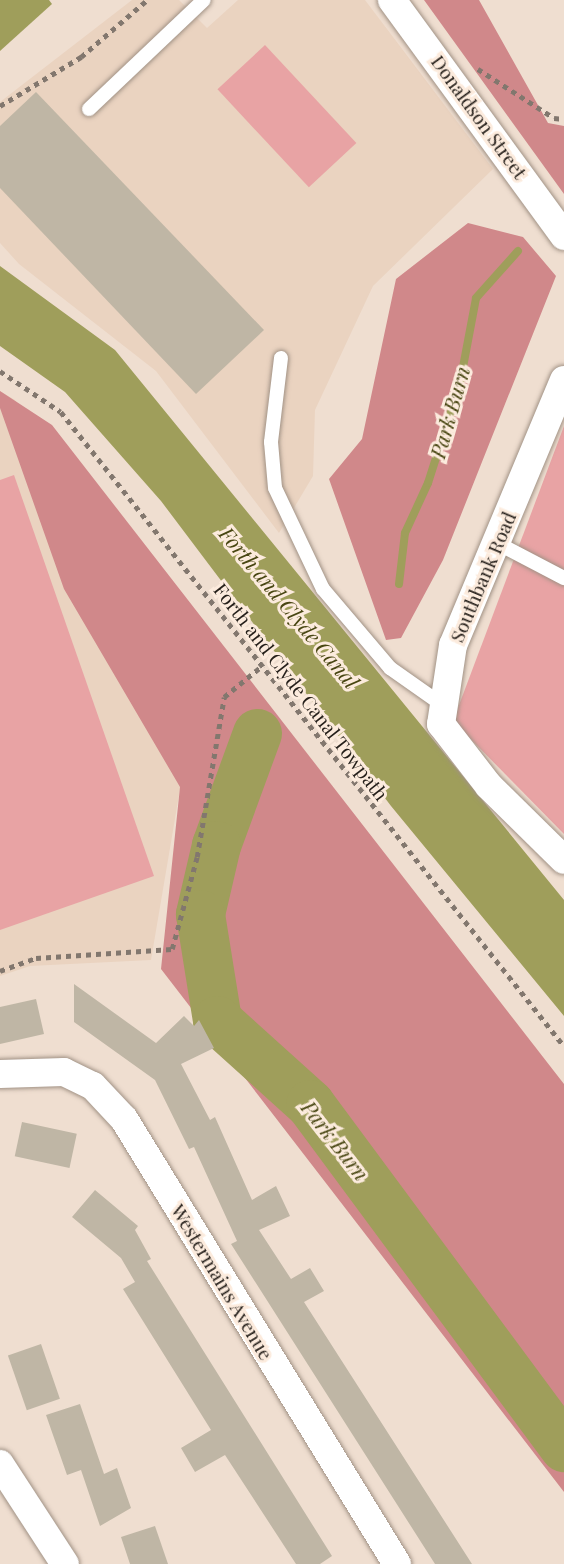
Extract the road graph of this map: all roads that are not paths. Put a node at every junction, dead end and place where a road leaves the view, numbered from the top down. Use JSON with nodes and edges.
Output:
{"nodes":[{"id":1,"x":204,"y":0,"type":"edge"},
{"id":2,"x":392,"y":0,"type":"edge"},
{"id":3,"x":89,"y":109,"type":"dead end"},
{"id":4,"x":564,"y":236,"type":"edge"},
{"id":5,"x":281,"y":358,"type":"dead end"},
{"id":6,"x":564,"y":380,"type":"edge"},
{"id":7,"x":497,"y":543,"type":"junction"},
{"id":8,"x":564,"y":578,"type":"edge"},
{"id":9,"x":444,"y":706,"type":"junction"},
{"id":10,"x":564,"y":860,"type":"edge"},
{"id":11,"x":0,"y":1074,"type":"edge"},
{"id":12,"x":0,"y":1464,"type":"edge"},
{"id":13,"x":65,"y":1564,"type":"edge"},
{"id":14,"x":397,"y":1564,"type":"edge"}],
"edges":[{"from":1,"to":3,"type":"lane"},
{"from":2,"to":4,"type":"street","name":"Donaldson Street"},
{"from":5,"to":9,"type":"lane"},
{"from":6,"to":7,"type":"street","name":"Southbank Road"},
{"from":7,"to":8,"type":"lane"},
{"from":7,"to":9,"type":"street","name":"Southbank Road"},
{"from":9,"to":10,"type":"street","name":"Southbank Road"},
{"from":11,"to":14,"type":"street","name":"Westermains Avenue"},
{"from":12,"to":13,"type":"street"}]}
